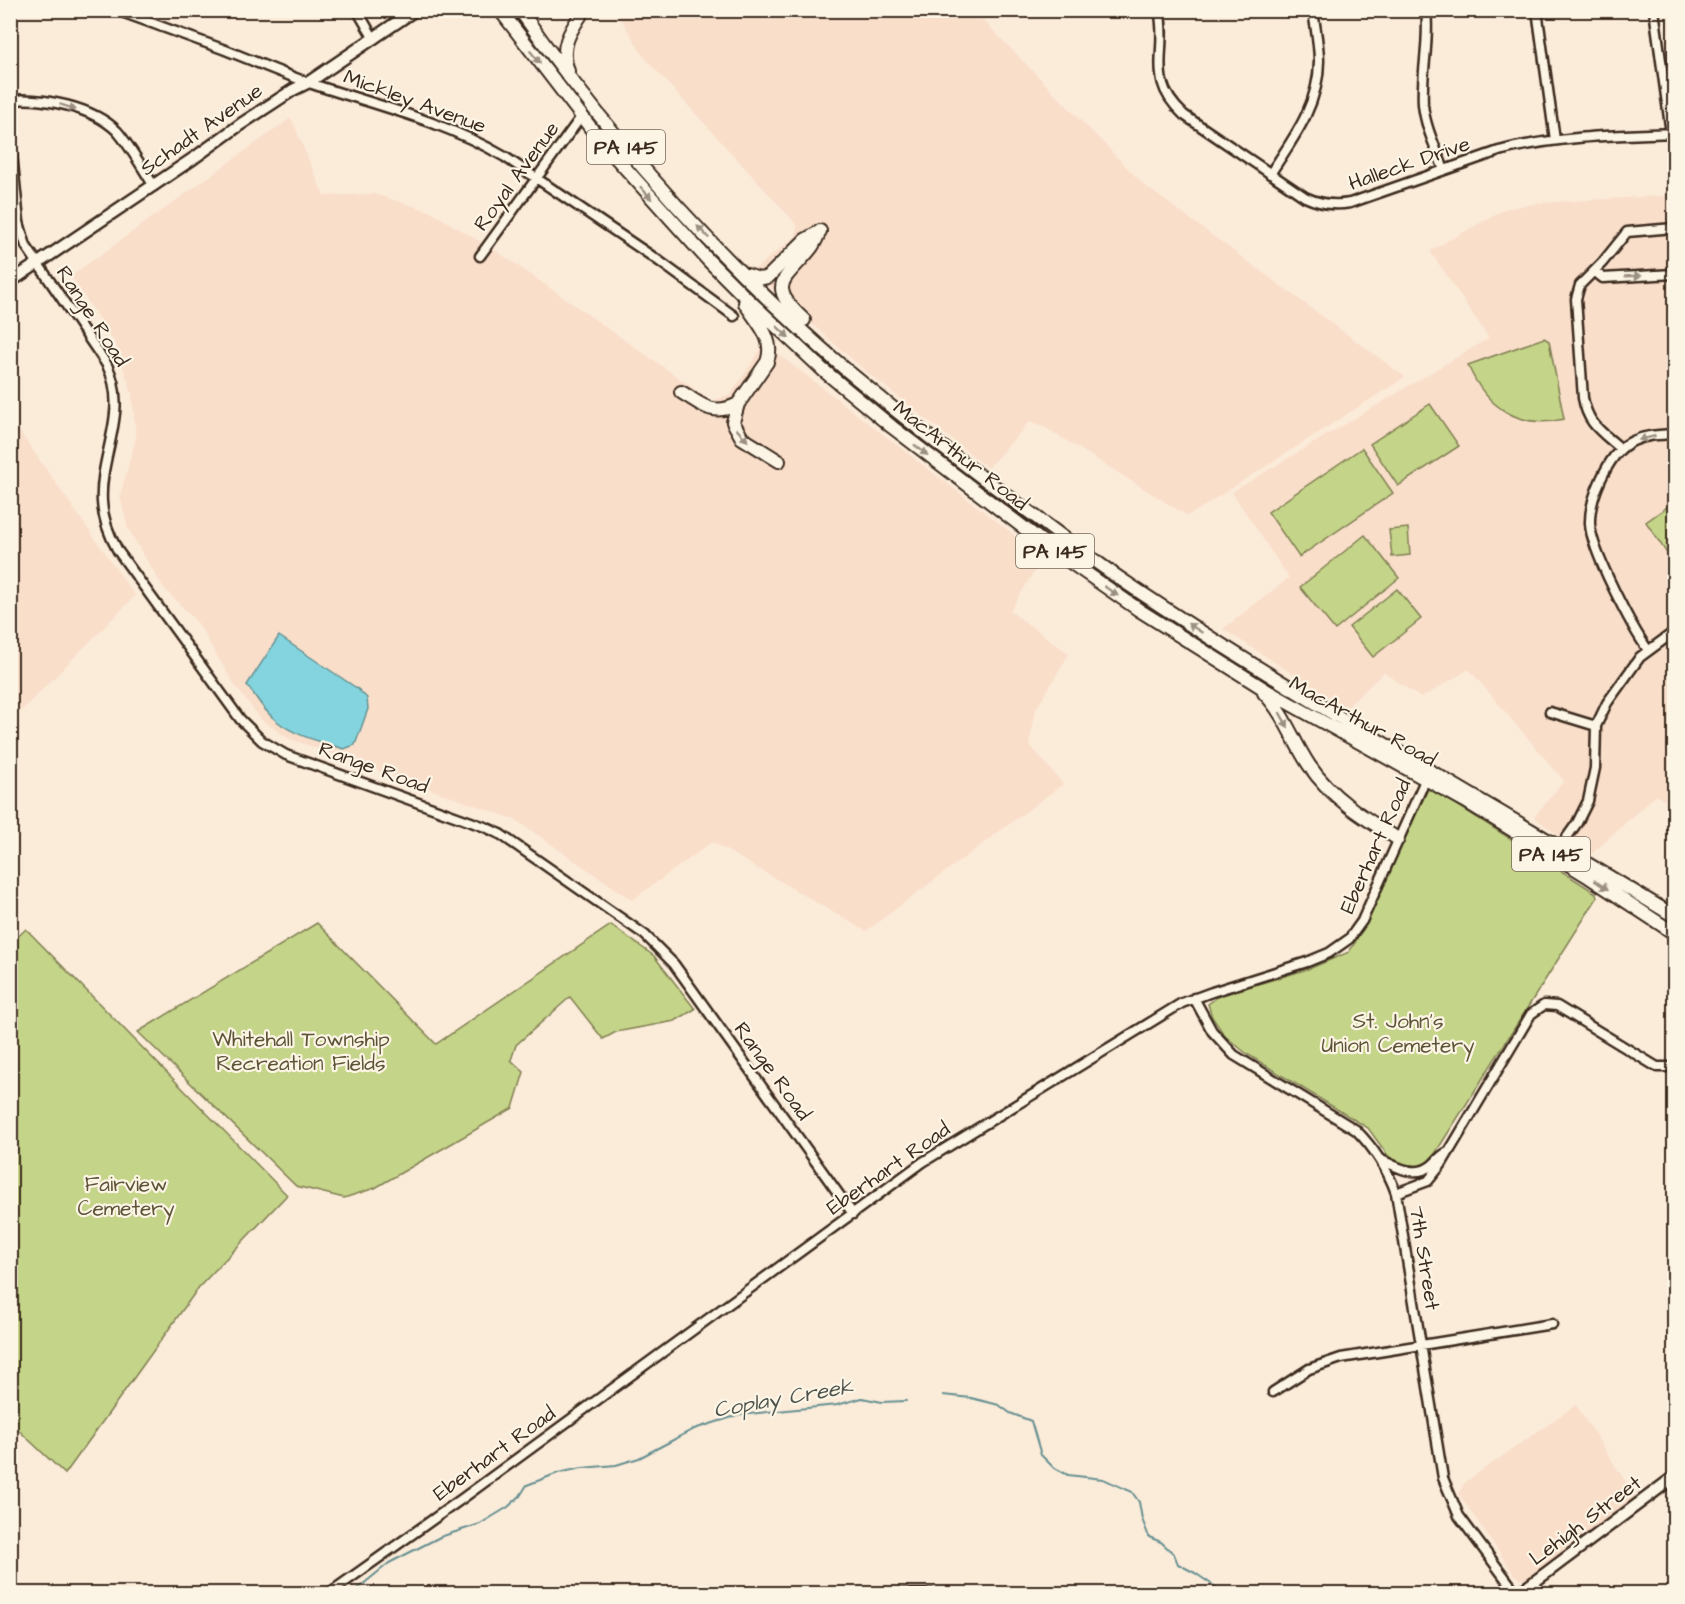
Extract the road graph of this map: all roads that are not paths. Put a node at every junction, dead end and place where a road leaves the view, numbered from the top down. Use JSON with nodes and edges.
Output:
{"nodes":[{"id":1,"x":116,"y":10,"type":"edge"},
{"id":2,"x":357,"y":10,"type":"edge"},
{"id":3,"x":415,"y":10,"type":"edge"},
{"id":4,"x":500,"y":10,"type":"edge"},
{"id":5,"x":520,"y":10,"type":"edge"},
{"id":6,"x":584,"y":10,"type":"edge"},
{"id":7,"x":1159,"y":10,"type":"edge"},
{"id":8,"x":1313,"y":10,"type":"edge"},
{"id":9,"x":1426,"y":10,"type":"edge"},
{"id":10,"x":1537,"y":10,"type":"edge"},
{"id":11,"x":1654,"y":10,"type":"edge"},
{"id":12,"x":374,"y":39,"type":"junction"},
{"id":13,"x":570,"y":78,"type":"junction"},
{"id":14,"x":309,"y":82,"type":"junction"},
{"id":15,"x":10,"y":100,"type":"edge"},
{"id":16,"x":581,"y":117,"type":"junction"},
{"id":17,"x":1673,"y":133,"type":"edge"},
{"id":18,"x":10,"y":134,"type":"edge"},
{"id":19,"x":1555,"y":140,"type":"junction"},
{"id":20,"x":1444,"y":170,"type":"junction"},
{"id":21,"x":1270,"y":174,"type":"junction"},
{"id":22,"x":537,"y":178,"type":"junction"},
{"id":23,"x":154,"y":186,"type":"junction"},
{"id":24,"x":1674,"y":228,"type":"edge"},
{"id":25,"x":480,"y":256,"type":"dead end"},
{"id":26,"x":38,"y":265,"type":"junction"},
{"id":27,"x":1594,"y":271,"type":"junction"},
{"id":28,"x":744,"y":274,"type":"junction"},
{"id":29,"x":1674,"y":274,"type":"edge"},
{"id":30,"x":10,"y":282,"type":"edge"},
{"id":31,"x":741,"y":293,"type":"junction"},
{"id":32,"x":735,"y":316,"type":"dead end"},
{"id":33,"x":821,"y":346,"type":"junction"},
{"id":34,"x":681,"y":392,"type":"dead end"},
{"id":35,"x":738,"y":404,"type":"junction"},
{"id":36,"x":1674,"y":434,"type":"edge"},
{"id":37,"x":1621,"y":449,"type":"junction"},
{"id":38,"x":779,"y":461,"type":"dead end"},
{"id":39,"x":1674,"y":632,"type":"edge"},
{"id":40,"x":1648,"y":650,"type":"junction"},
{"id":41,"x":1245,"y":677,"type":"junction"},
{"id":42,"x":1550,"y":712,"type":"dead end"},
{"id":43,"x":1596,"y":726,"type":"junction"},
{"id":44,"x":1428,"y":774,"type":"junction"},
{"id":45,"x":1398,"y":839,"type":"junction"},
{"id":46,"x":1560,"y":847,"type":"junction"},
{"id":47,"x":1674,"y":916,"type":"edge"},
{"id":48,"x":1674,"y":933,"type":"edge"},
{"id":49,"x":1194,"y":998,"type":"junction"},
{"id":50,"x":1674,"y":1067,"type":"edge"},
{"id":51,"x":1449,"y":1151,"type":"junction"},
{"id":52,"x":1382,"y":1160,"type":"junction"},
{"id":53,"x":1396,"y":1193,"type":"junction"},
{"id":54,"x":853,"y":1214,"type":"junction"},
{"id":55,"x":1552,"y":1324,"type":"dead end"},
{"id":56,"x":1420,"y":1345,"type":"junction"},
{"id":57,"x":1273,"y":1392,"type":"dead end"},
{"id":58,"x":1674,"y":1477,"type":"edge"},
{"id":59,"x":328,"y":1593,"type":"edge"},
{"id":60,"x":882,"y":1593,"type":"edge"},
{"id":61,"x":932,"y":1593,"type":"edge"},
{"id":62,"x":1518,"y":1593,"type":"edge"}],
"edges":[{"from":1,"to":14,"type":"street","name":"Mickley Avenue"},
{"from":2,"to":12,"type":"street"},
{"from":3,"to":12,"type":"main road","name":"Schadt Avenue"},
{"from":4,"to":16,"type":"highway","name":"MacArthur Road","number":"PA 145","one_way":true},
{"from":5,"to":13,"type":"highway","name":"MacArthur Road","number":"PA 145"},
{"from":6,"to":13,"type":"highway"},
{"from":7,"to":21,"type":"street","name":"Halleck Drive"},
{"from":8,"to":21,"type":"street"},
{"from":9,"to":20,"type":"street"},
{"from":10,"to":19,"type":"street"},
{"from":11,"to":17,"type":"street"},
{"from":12,"to":14,"type":"main road","name":"Schadt Avenue"},
{"from":28,"to":13,"type":"highway","name":"MacArthur Road","number":"PA 145","one_way":true},
{"from":14,"to":22,"type":"street","name":"Mickley Avenue"},
{"from":14,"to":23,"type":"main road","name":"Schadt Avenue"},
{"from":15,"to":23,"type":"street","one_way":true},
{"from":16,"to":22,"type":"street","name":"Royal Avenue"},
{"from":16,"to":31,"type":"highway","name":"MacArthur Road","number":"PA 145","one_way":true},
{"from":17,"to":19,"type":"street","name":"Halleck Drive"},
{"from":18,"to":26,"type":"street","name":"Range Road"},
{"from":19,"to":20,"type":"street","name":"Halleck Drive"},
{"from":20,"to":21,"type":"street","name":"Halleck Drive"},
{"from":22,"to":25,"type":"street","name":"Royal Avenue"},
{"from":22,"to":32,"type":"street","name":"Mickley Avenue"},
{"from":23,"to":26,"type":"main road","name":"Schadt Avenue"},
{"from":24,"to":27,"type":"street"},
{"from":26,"to":30,"type":"main road","name":"Schadt Avenue"},
{"from":26,"to":54,"type":"street","name":"Range Road"},
{"from":27,"to":29,"type":"street","one_way":true},
{"from":27,"to":37,"type":"street"},
{"from":28,"to":33,"type":"highway","name":"MacArthur Road","number":"PA 145"},
{"from":28,"to":33,"type":"highway"},
{"from":31,"to":35,"type":"highway"},
{"from":31,"to":41,"type":"highway","name":"MacArthur Road","number":"PA 145","one_way":true},
{"from":44,"to":33,"type":"highway","name":"MacArthur Road","number":"PA 145","one_way":true},
{"from":34,"to":35,"type":"highway"},
{"from":35,"to":38,"type":"highway","one_way":true},
{"from":36,"to":37,"type":"street","one_way":true},
{"from":37,"to":40,"type":"street"},
{"from":39,"to":40,"type":"street"},
{"from":40,"to":43,"type":"street"},
{"from":41,"to":44,"type":"highway","name":"MacArthur Road","number":"PA 145"},
{"from":41,"to":45,"type":"highway","one_way":true},
{"from":42,"to":43,"type":"street"},
{"from":43,"to":46,"type":"street"},
{"from":44,"to":45,"type":"street","name":"Eberhart Road"},
{"from":44,"to":46,"type":"highway","name":"MacArthur Road","number":"PA 145"},
{"from":44,"to":48,"type":"highway","name":"MacArthur Road","number":"PA 145","one_way":true},
{"from":45,"to":49,"type":"street","name":"Eberhart Road"},
{"from":46,"to":47,"type":"highway","name":"MacArthur Road","number":"PA 145"},
{"from":49,"to":52,"type":"street","name":"7th Street"},
{"from":49,"to":54,"type":"street","name":"Eberhart Road"},
{"from":50,"to":51,"type":"street"},
{"from":51,"to":52,"type":"street"},
{"from":51,"to":53,"type":"street"},
{"from":52,"to":53,"type":"street","name":"7th Street"},
{"from":53,"to":56,"type":"street","name":"7th Street"},
{"from":54,"to":59,"type":"street","name":"Eberhart Road"},
{"from":55,"to":56,"type":"street"},
{"from":56,"to":57,"type":"street"},
{"from":56,"to":62,"type":"street","name":"7th Street"},
{"from":58,"to":62,"type":"main road","name":"Lehigh Street"},
{"from":60,"to":61,"type":"street"}]}
